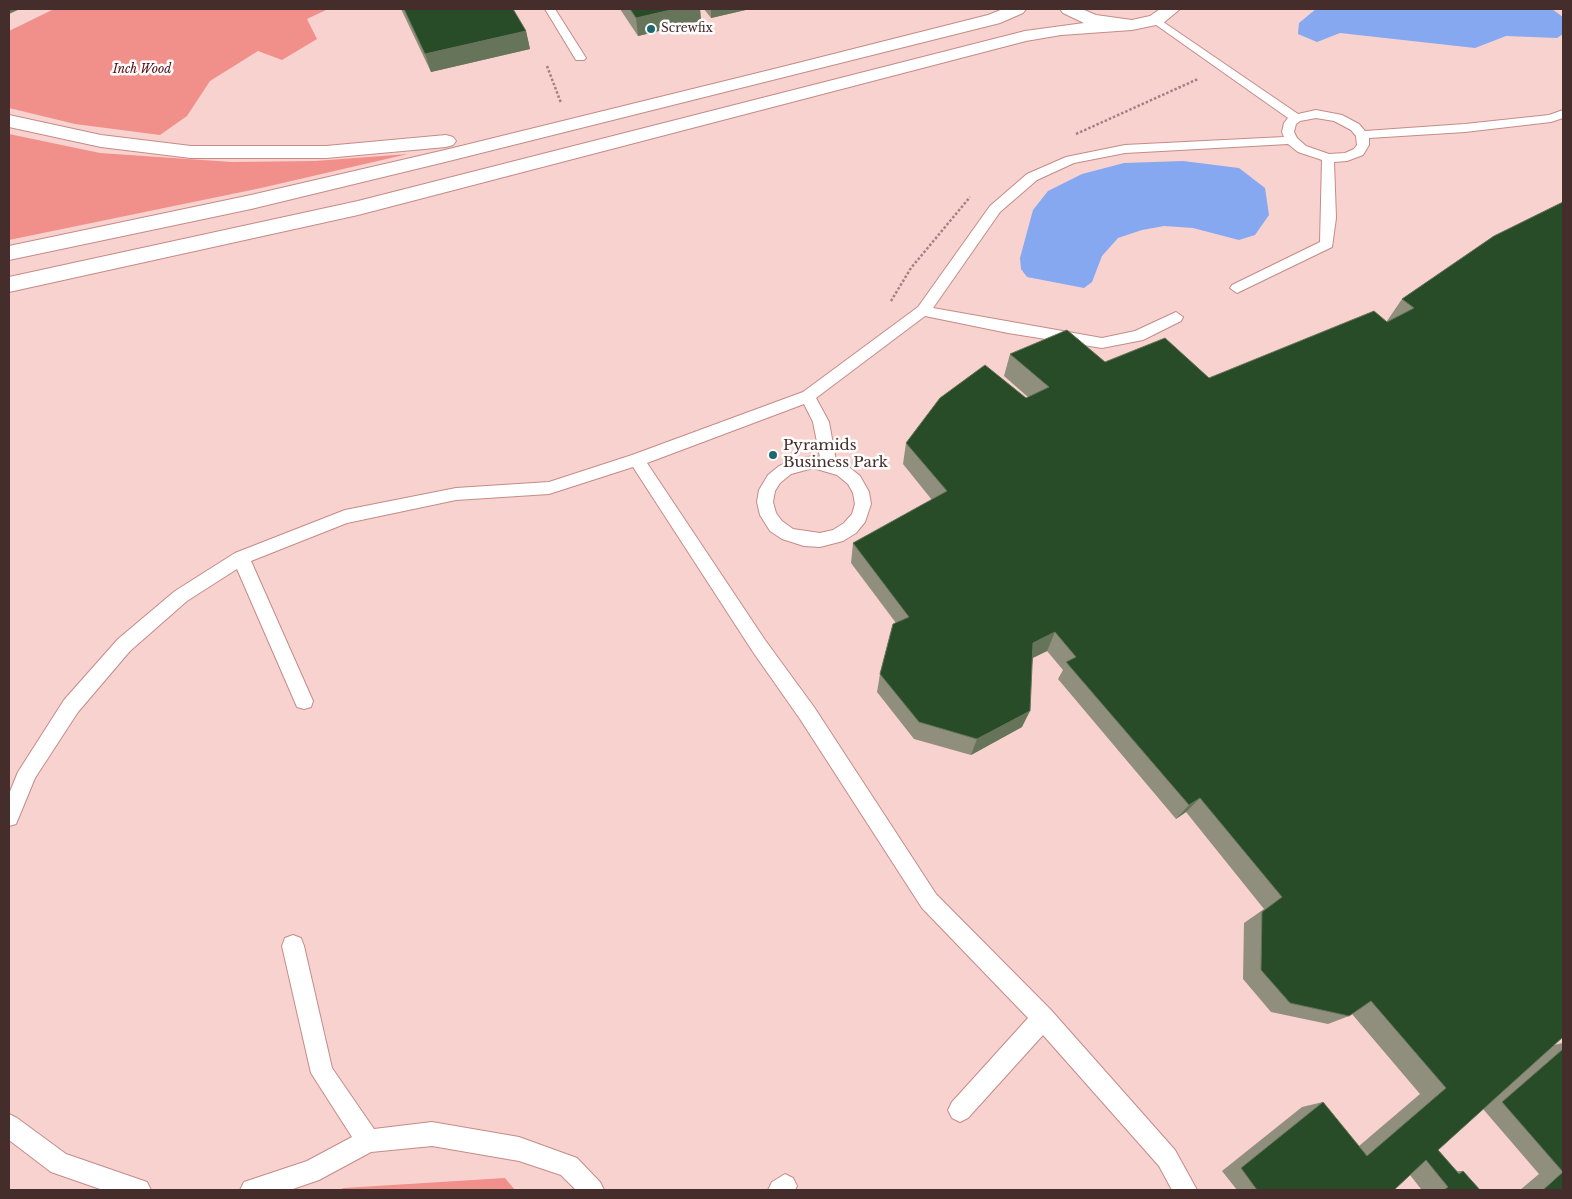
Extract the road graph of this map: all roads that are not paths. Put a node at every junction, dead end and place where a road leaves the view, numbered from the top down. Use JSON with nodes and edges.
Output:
{"nodes":[{"id":1,"x":550,"y":9,"type":"edge"},
{"id":2,"x":1017,"y":9,"type":"edge"},
{"id":3,"x":1069,"y":9,"type":"edge"},
{"id":4,"x":1171,"y":9,"type":"edge"},
{"id":5,"x":1156,"y":20,"type":"junction"},
{"id":6,"x":1132,"y":25,"type":"junction"},
{"id":7,"x":580,"y":58,"type":"dead end"},
{"id":8,"x":1563,"y":114,"type":"edge"},
{"id":9,"x":1296,"y":118,"type":"junction"},
{"id":10,"x":9,"y":121,"type":"edge"},
{"id":11,"x":573,"y":124,"type":"junction"},
{"id":12,"x":1362,"y":135,"type":"junction"},
{"id":13,"x":1291,"y":140,"type":"junction"},
{"id":14,"x":1328,"y":158,"type":"junction"},
{"id":15,"x":9,"y":253,"type":"edge"},
{"id":16,"x":9,"y":285,"type":"edge"},
{"id":17,"x":1237,"y":288,"type":"dead end"},
{"id":18,"x":923,"y":311,"type":"junction"},
{"id":19,"x":1176,"y":317,"type":"dead end"},
{"id":20,"x":808,"y":396,"type":"junction"},
{"id":21,"x":637,"y":460,"type":"junction"},
{"id":22,"x":828,"y":464,"type":"junction"},
{"id":23,"x":241,"y":558,"type":"junction"},
{"id":24,"x":304,"y":701,"type":"dead end"},
{"id":25,"x":9,"y":817,"type":"edge"},
{"id":26,"x":293,"y":946,"type":"dead end"},
{"id":27,"x":1043,"y":1018,"type":"junction"},
{"id":28,"x":960,"y":1110,"type":"dead end"},
{"id":29,"x":9,"y":1126,"type":"edge"},
{"id":30,"x":369,"y":1141,"type":"junction"},
{"id":31,"x":139,"y":1190,"type":"edge"},
{"id":32,"x":252,"y":1190,"type":"edge"},
{"id":33,"x":592,"y":1190,"type":"edge"},
{"id":34,"x":1185,"y":1190,"type":"edge"}],
"edges":[{"from":1,"to":7,"type":"lane"},
{"from":2,"to":11,"type":"main road"},
{"from":3,"to":6,"type":"main road"},
{"from":4,"to":5,"type":"main road"},
{"from":5,"to":6,"type":"main road"},
{"from":5,"to":9,"type":"lane"},
{"from":6,"to":16,"type":"main road"},
{"from":8,"to":12,"type":"lane"},
{"from":9,"to":12,"type":"lane"},
{"from":9,"to":13,"type":"lane"},
{"from":10,"to":11,"type":"main road"},
{"from":11,"to":15,"type":"main road"},
{"from":12,"to":14,"type":"lane"},
{"from":13,"to":14,"type":"lane"},
{"from":13,"to":18,"type":"lane"},
{"from":14,"to":17,"type":"lane"},
{"from":18,"to":19,"type":"lane"},
{"from":18,"to":20,"type":"lane"},
{"from":20,"to":21,"type":"lane"},
{"from":20,"to":22,"type":"lane"},
{"from":21,"to":23,"type":"lane"},
{"from":21,"to":27,"type":"lane"},
{"from":22,"to":22,"type":"lane"},
{"from":23,"to":24,"type":"lane"},
{"from":23,"to":25,"type":"lane"},
{"from":26,"to":30,"type":"lane"},
{"from":27,"to":28,"type":"lane"},
{"from":27,"to":34,"type":"lane"},
{"from":29,"to":31,"type":"lane"},
{"from":30,"to":32,"type":"lane"},
{"from":30,"to":33,"type":"lane"}]}
